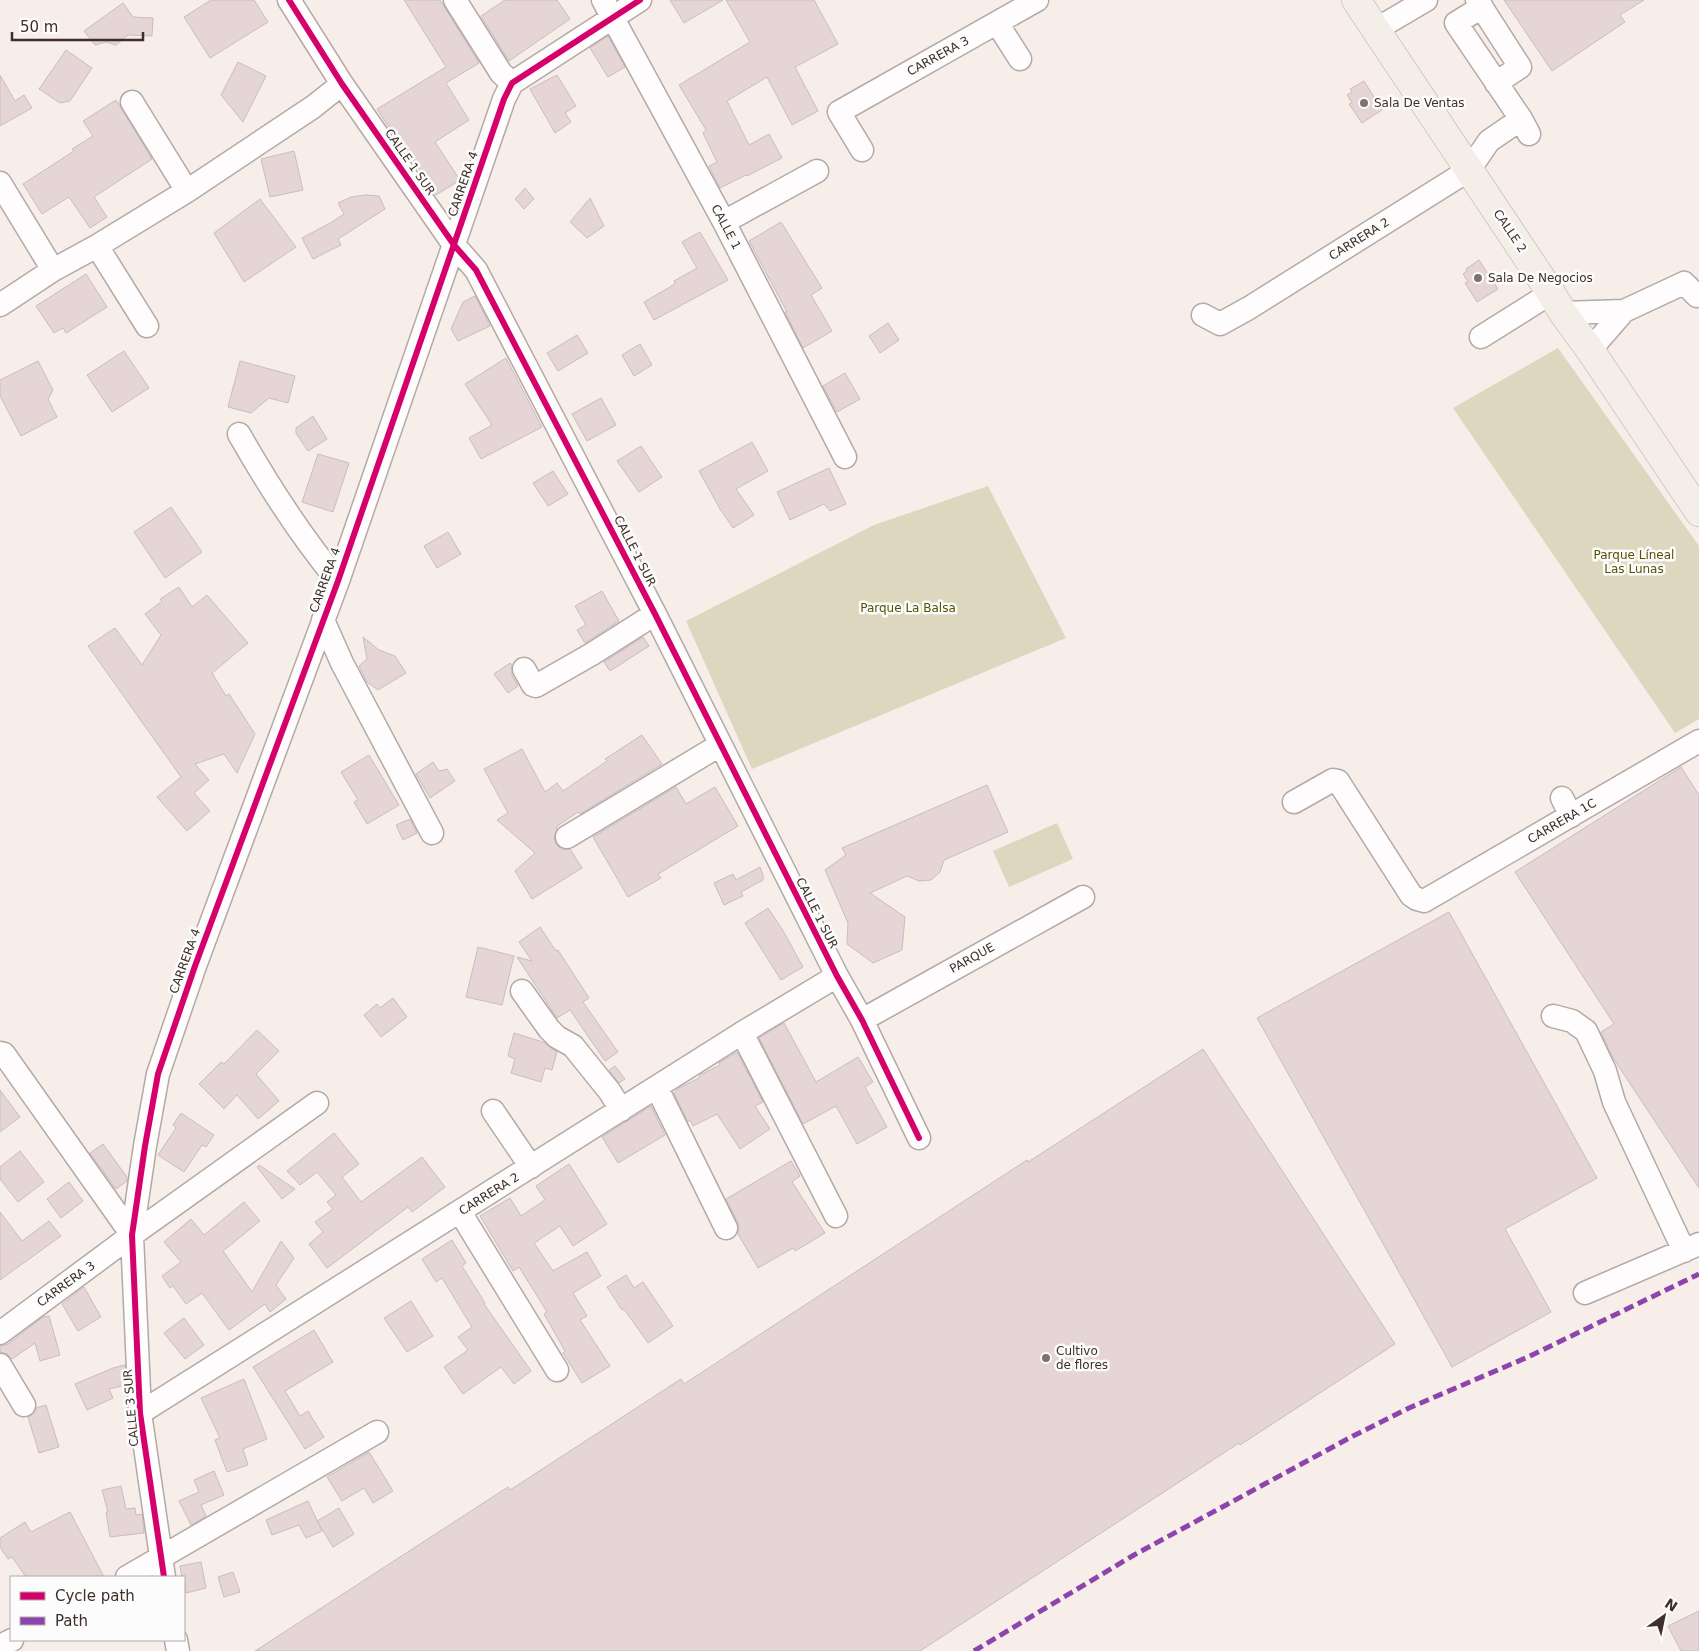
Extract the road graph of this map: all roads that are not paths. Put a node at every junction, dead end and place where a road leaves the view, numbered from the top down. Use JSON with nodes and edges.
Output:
{"nodes":[{"id":1,"x":289,"y":0,"type":"edge"},
{"id":2,"x":456,"y":0,"type":"edge"},
{"id":3,"x":640,"y":0,"type":"edge"},
{"id":4,"x":1037,"y":0,"type":"edge"},
{"id":5,"x":1356,"y":0,"type":"edge"},
{"id":6,"x":1426,"y":0,"type":"edge"},
{"id":7,"x":1479,"y":4,"type":"edge"},
{"id":8,"x":608,"y":9,"type":"edge"},
{"id":9,"x":997,"y":23,"type":"junction"},
{"id":10,"x":1375,"y":30,"type":"junction"},
{"id":11,"x":1020,"y":59,"type":"dead end"},
{"id":12,"x":512,"y":83,"type":"junction"},
{"id":13,"x":1496,"y":83,"type":"junction"},
{"id":14,"x":342,"y":84,"type":"junction"},
{"id":15,"x":132,"y":102,"type":"dead end"},
{"id":16,"x":862,"y":150,"type":"dead end"},
{"id":17,"x":1469,"y":170,"type":"junction"},
{"id":18,"x":817,"y":171,"type":"dead end"},
{"id":19,"x":0,"y":183,"type":"edge"},
{"id":20,"x":187,"y":191,"type":"junction"},
{"id":21,"x":724,"y":222,"type":"junction"},
{"id":22,"x":454,"y":245,"type":"junction"},
{"id":23,"x":97,"y":246,"type":"junction"},
{"id":24,"x":53,"y":270,"type":"junction"},
{"id":25,"x":1691,"y":289,"type":"dead end"},
{"id":26,"x":1557,"y":303,"type":"junction"},
{"id":27,"x":0,"y":305,"type":"edge"},
{"id":28,"x":1624,"y":311,"type":"junction"},
{"id":29,"x":1203,"y":315,"type":"dead end"},
{"id":30,"x":147,"y":326,"type":"dead end"},
{"id":31,"x":1481,"y":337,"type":"dead end"},
{"id":32,"x":1590,"y":350,"type":"junction"},
{"id":33,"x":240,"y":434,"type":"dead end"},
{"id":34,"x":845,"y":456,"type":"dead end"},
{"id":35,"x":1695,"y":499,"type":"edge"},
{"id":36,"x":338,"y":581,"type":"junction"},
{"id":37,"x":655,"y":614,"type":"junction"},
{"id":38,"x":323,"y":620,"type":"junction"},
{"id":39,"x":524,"y":669,"type":"dead end"},
{"id":40,"x":1699,"y":741,"type":"edge"},
{"id":41,"x":720,"y":745,"type":"junction"},
{"id":42,"x":1294,"y":802,"type":"dead end"},
{"id":43,"x":432,"y":833,"type":"dead end"},
{"id":44,"x":567,"y":837,"type":"dead end"},
{"id":45,"x":1083,"y":897,"type":"dead end"},
{"id":46,"x":836,"y":976,"type":"junction"},
{"id":47,"x":522,"y":991,"type":"dead end"},
{"id":48,"x":1553,"y":1016,"type":"dead end"},
{"id":49,"x":862,"y":1020,"type":"junction"},
{"id":50,"x":742,"y":1033,"type":"junction"},
{"id":51,"x":0,"y":1053,"type":"edge"},
{"id":52,"x":657,"y":1088,"type":"junction"},
{"id":53,"x":317,"y":1103,"type":"dead end"},
{"id":54,"x":621,"y":1110,"type":"junction"},
{"id":55,"x":493,"y":1111,"type":"dead end"},
{"id":56,"x":920,"y":1138,"type":"dead end"},
{"id":57,"x":531,"y":1167,"type":"junction"},
{"id":58,"x":460,"y":1212,"type":"junction"},
{"id":59,"x":836,"y":1216,"type":"dead end"},
{"id":60,"x":726,"y":1228,"type":"dead end"},
{"id":61,"x":132,"y":1235,"type":"junction"},
{"id":62,"x":1691,"y":1247,"type":"edge"},
{"id":63,"x":1585,"y":1293,"type":"dead end"},
{"id":64,"x":0,"y":1333,"type":"edge"},
{"id":65,"x":0,"y":1365,"type":"edge"},
{"id":66,"x":557,"y":1370,"type":"dead end"},
{"id":67,"x":24,"y":1405,"type":"dead end"},
{"id":68,"x":140,"y":1413,"type":"junction"},
{"id":69,"x":376,"y":1432,"type":"dead end"},
{"id":70,"x":162,"y":1568,"type":"edge"},
{"id":71,"x":131,"y":1576,"type":"edge"}],
"edges":[{"from":1,"to":14,"type":"street","name":"CALLE 1 SUR"},
{"from":2,"to":12,"type":"street"},
{"from":3,"to":8,"type":"street"},
{"from":4,"to":9,"type":"street","name":"CARRERA 3"},
{"from":5,"to":10,"type":"main road","name":"CALLE 2"},
{"from":6,"to":10,"type":"street"},
{"from":7,"to":13,"type":"street"},
{"from":7,"to":13,"type":"street"},
{"from":8,"to":12,"type":"street"},
{"from":8,"to":21,"type":"street","name":"CALLE 1"},
{"from":9,"to":11,"type":"street"},
{"from":9,"to":16,"type":"street","name":"CARRERA 3"},
{"from":10,"to":17,"type":"main road","name":"CALLE 2"},
{"from":12,"to":22,"type":"street","name":"CARRERA 4"},
{"from":13,"to":17,"type":"street"},
{"from":14,"to":20,"type":"street"},
{"from":14,"to":22,"type":"street","name":"CALLE 1 SUR"},
{"from":15,"to":20,"type":"street"},
{"from":17,"to":26,"type":"main road","name":"CALLE 2"},
{"from":17,"to":29,"type":"street","name":"CARRERA 2"},
{"from":18,"to":21,"type":"street"},
{"from":19,"to":24,"type":"street"},
{"from":20,"to":23,"type":"street"},
{"from":21,"to":34,"type":"street","name":"CALLE 1"},
{"from":22,"to":36,"type":"street","name":"CARRERA 4"},
{"from":22,"to":37,"type":"street","name":"CALLE 1 SUR"},
{"from":23,"to":24,"type":"street"},
{"from":23,"to":30,"type":"street"},
{"from":24,"to":27,"type":"street"},
{"from":25,"to":28,"type":"street"},
{"from":26,"to":28,"type":"street"},
{"from":26,"to":31,"type":"street"},
{"from":26,"to":32,"type":"main road","name":"CALLE 2"},
{"from":28,"to":32,"type":"street"},
{"from":32,"to":35,"type":"main road","name":"CALLE 2"},
{"from":33,"to":36,"type":"street"},
{"from":36,"to":38,"type":"street","name":"CARRERA 4"},
{"from":37,"to":39,"type":"street"},
{"from":37,"to":41,"type":"street","name":"CALLE 1 SUR"},
{"from":38,"to":43,"type":"street"},
{"from":38,"to":61,"type":"street","name":"CARRERA 4"},
{"from":40,"to":42,"type":"street","name":"CARRERA 1C"},
{"from":41,"to":44,"type":"street"},
{"from":41,"to":46,"type":"street","name":"CALLE 1 SUR"},
{"from":45,"to":49,"type":"street","name":"PARQUE"},
{"from":46,"to":49,"type":"street","name":"CALLE 1 SUR"},
{"from":46,"to":50,"type":"street","name":"CARRERA 2"},
{"from":47,"to":54,"type":"street"},
{"from":48,"to":62,"type":"street"},
{"from":49,"to":56,"type":"street","name":"CALLE 1 SUR"},
{"from":50,"to":52,"type":"street","name":"CARRERA 2"},
{"from":50,"to":59,"type":"street"},
{"from":51,"to":61,"type":"street"},
{"from":52,"to":54,"type":"street","name":"CARRERA 2"},
{"from":52,"to":60,"type":"street"},
{"from":53,"to":61,"type":"street","name":"CARRERA 3"},
{"from":54,"to":57,"type":"street","name":"CARRERA 2"},
{"from":55,"to":57,"type":"street"},
{"from":57,"to":58,"type":"street","name":"CARRERA 2"},
{"from":58,"to":66,"type":"street"},
{"from":58,"to":68,"type":"street","name":"CARRERA 2"},
{"from":61,"to":64,"type":"street","name":"CARRERA 3"},
{"from":61,"to":68,"type":"street","name":"CALLE 3 SUR"},
{"from":62,"to":63,"type":"street"},
{"from":65,"to":67,"type":"street"},
{"from":68,"to":70,"type":"street","name":"CALLE 3 SUR"},
{"from":69,"to":70,"type":"street"},
{"from":70,"to":71,"type":"street"}]}
